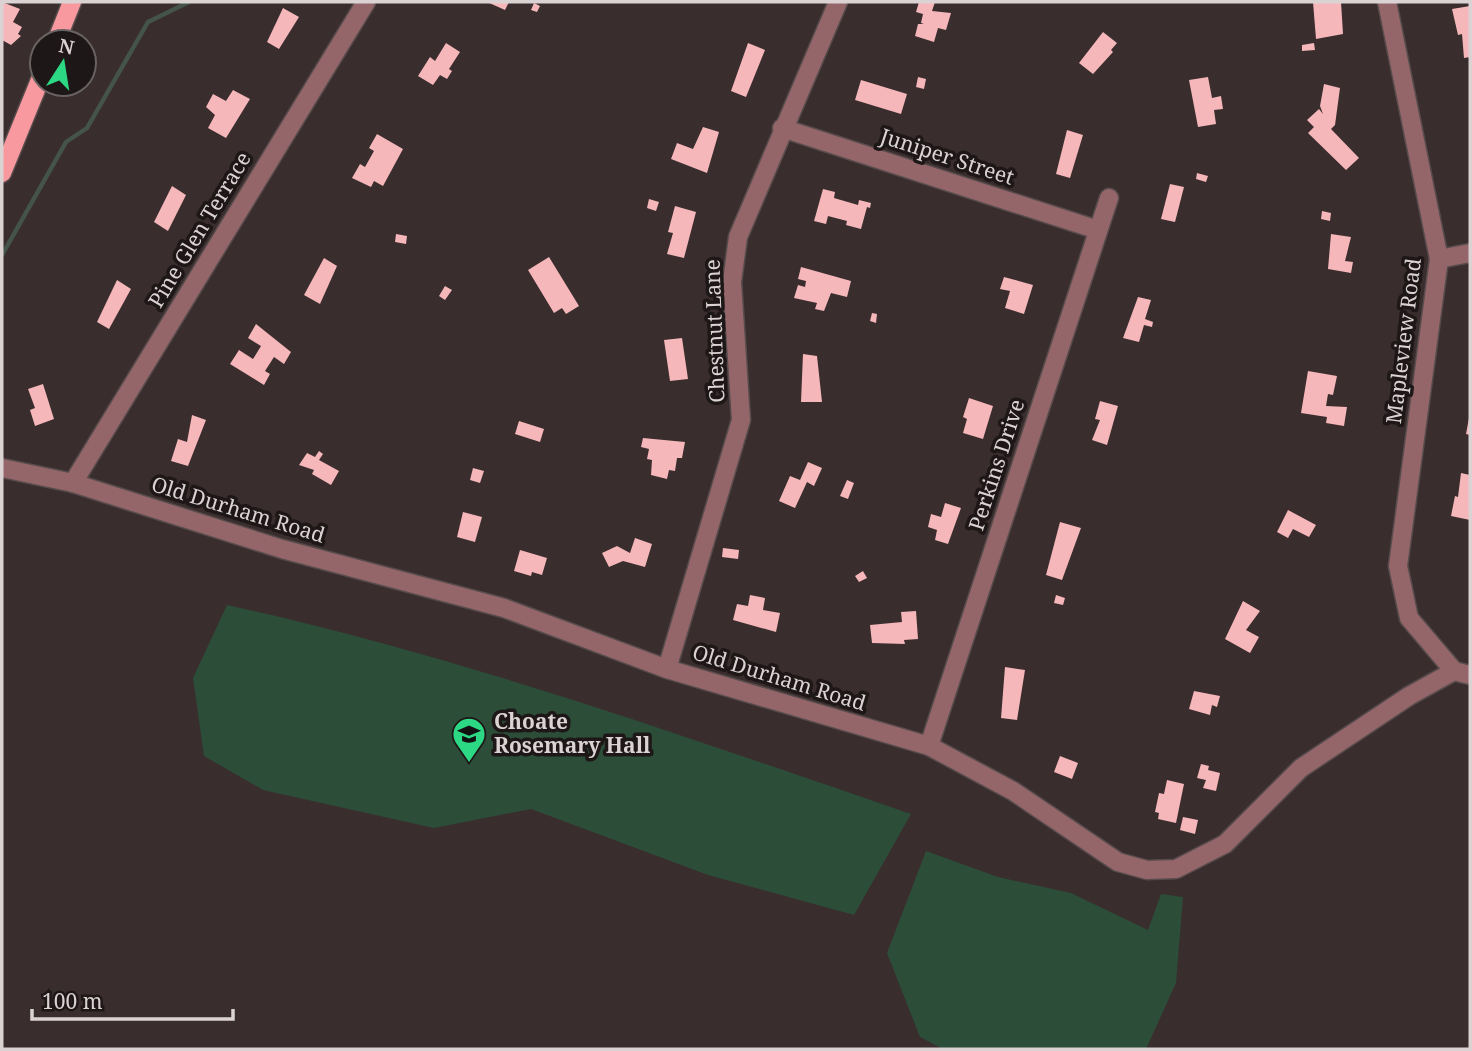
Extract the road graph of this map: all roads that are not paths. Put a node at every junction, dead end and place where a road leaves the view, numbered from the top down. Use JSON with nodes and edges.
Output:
{"nodes":[{"id":1,"x":72,"y":2,"type":"edge"},
{"id":2,"x":366,"y":2,"type":"edge"},
{"id":3,"x":838,"y":2,"type":"edge"},
{"id":4,"x":1387,"y":2,"type":"edge"},
{"id":5,"x":62,"y":28,"type":"edge"},
{"id":6,"x":33,"y":98,"type":"edge"},
{"id":7,"x":782,"y":128,"type":"junction"},
{"id":8,"x":2,"y":173,"type":"edge"},
{"id":9,"x":1109,"y":198,"type":"dead end"},
{"id":10,"x":1098,"y":230,"type":"junction"},
{"id":11,"x":1470,"y":253,"type":"edge"},
{"id":12,"x":1439,"y":259,"type":"junction"},
{"id":13,"x":2,"y":468,"type":"edge"},
{"id":14,"x":73,"y":482,"type":"junction"},
{"id":15,"x":667,"y":669,"type":"junction"},
{"id":16,"x":1462,"y":673,"type":"edge"},
{"id":17,"x":929,"y":746,"type":"junction"}],
"edges":[{"from":1,"to":5,"type":"main road"},
{"from":2,"to":14,"type":"street","name":"Pine Glen Terrace"},
{"from":3,"to":7,"type":"street","name":"Chestnut Lane"},
{"from":4,"to":12,"type":"street","name":"Mapleview Road"},
{"from":6,"to":8,"type":"main road"},
{"from":7,"to":10,"type":"street","name":"Juniper Street"},
{"from":7,"to":15,"type":"street","name":"Chestnut Lane"},
{"from":9,"to":10,"type":"street","name":"Perkins Drive"},
{"from":10,"to":17,"type":"street","name":"Perkins Drive"},
{"from":11,"to":12,"type":"street"},
{"from":12,"to":16,"type":"street","name":"Mapleview Road"},
{"from":13,"to":14,"type":"street","name":"Old Durham Road"},
{"from":14,"to":15,"type":"street","name":"Old Durham Road"},
{"from":15,"to":17,"type":"street","name":"Old Durham Road"},
{"from":16,"to":17,"type":"street","name":"Old Durham Road"}]}
